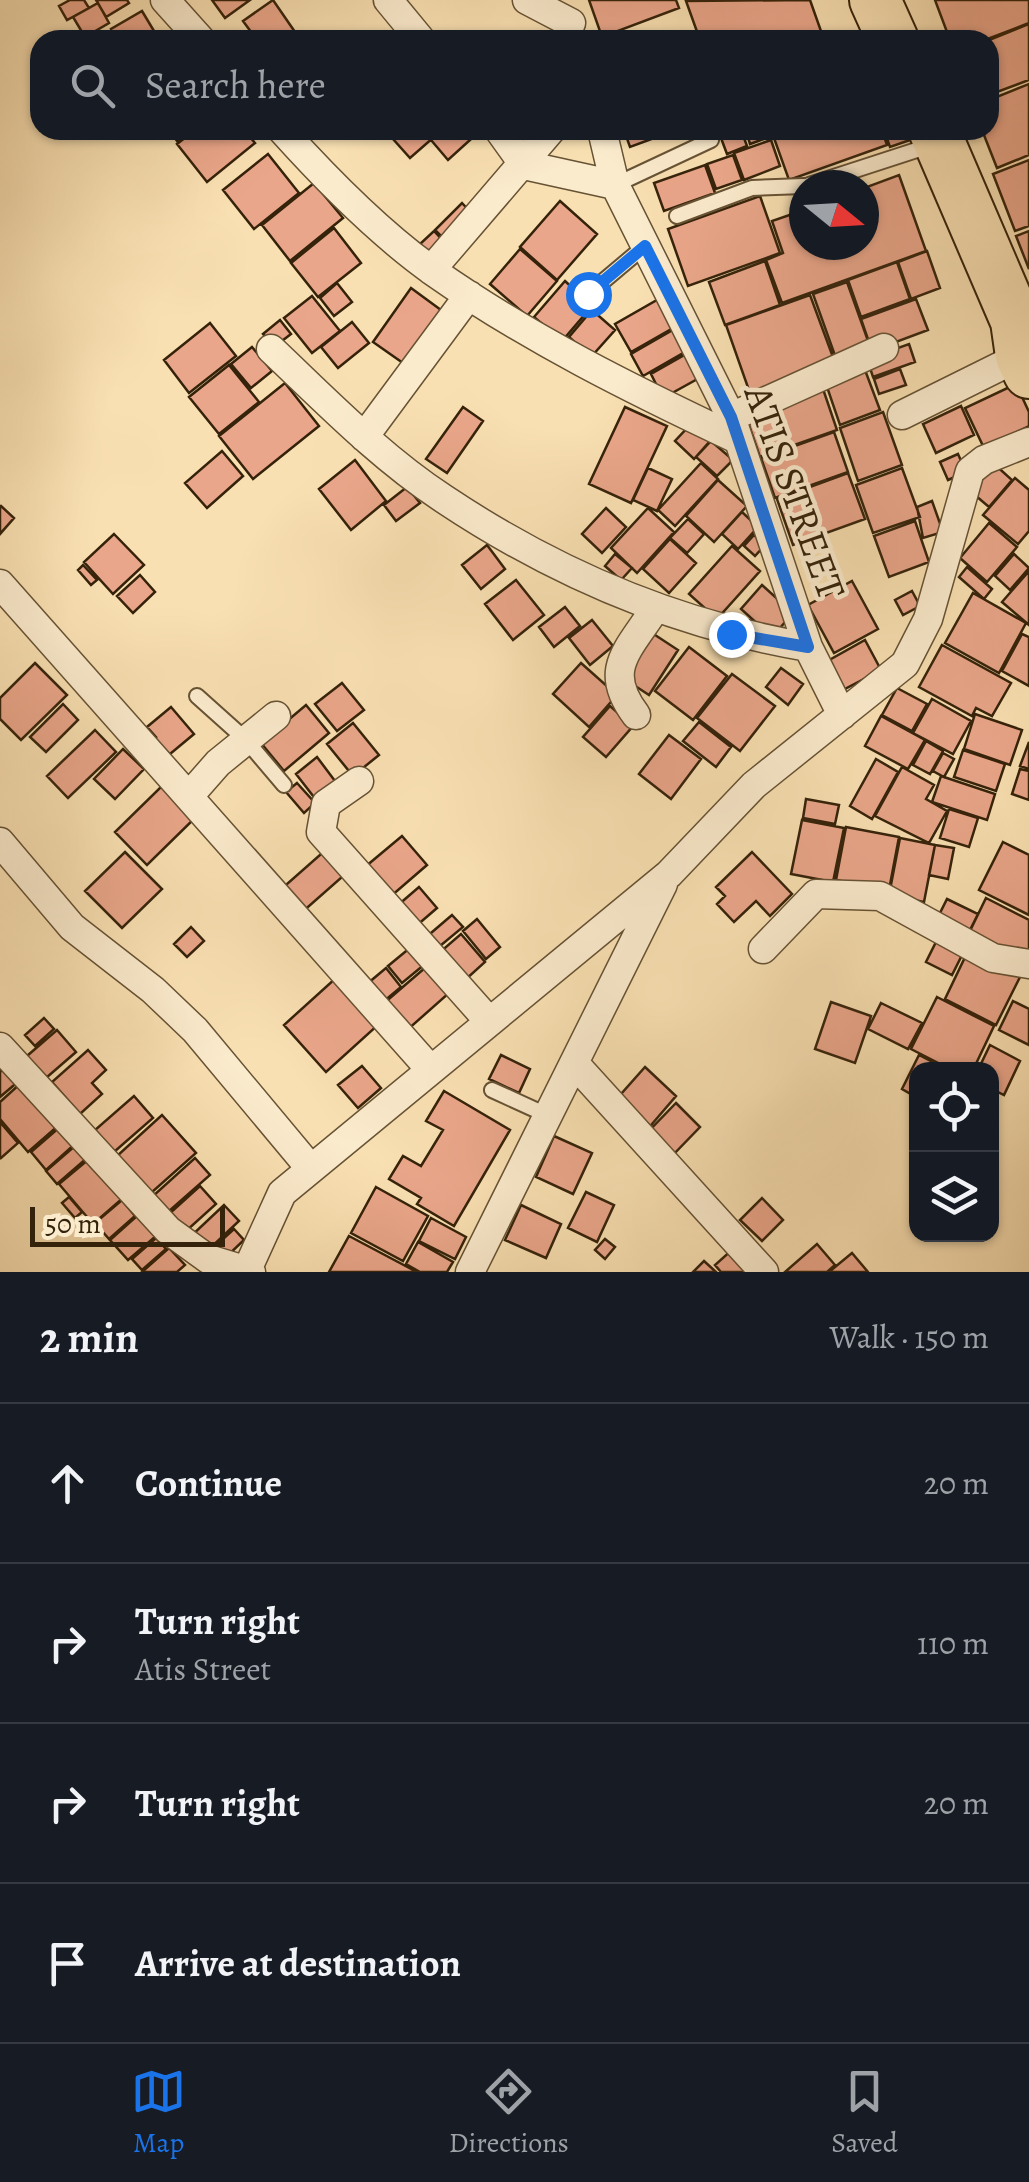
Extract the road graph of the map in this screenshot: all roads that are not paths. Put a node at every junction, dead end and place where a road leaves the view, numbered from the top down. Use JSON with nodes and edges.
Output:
{"nodes":[{"id":1,"x":165,"y":0,"type":"edge"},
{"id":2,"x":388,"y":0,"type":"edge"},
{"id":3,"x":527,"y":0,"type":"edge"},
{"id":4,"x":875,"y":0,"type":"edge"},
{"id":5,"x":570,"y":21,"type":"edge"},
{"id":6,"x":192,"y":30,"type":"edge"},
{"id":7,"x":413,"y":30,"type":"edge"},
{"id":8,"x":888,"y":30,"type":"edge"},
{"id":9,"x":291,"y":140,"type":"edge"},
{"id":10,"x":506,"y":140,"type":"edge"},
{"id":11,"x":543,"y":140,"type":"edge"},
{"id":12,"x":604,"y":140,"type":"edge"},
{"id":13,"x":711,"y":140,"type":"dead end"},
{"id":14,"x":925,"y":140,"type":"edge"},
{"id":15,"x":938,"y":140,"type":"edge"},
{"id":16,"x":524,"y":164,"type":"junction"},
{"id":17,"x":846,"y":170,"type":"edge"},
{"id":18,"x":615,"y":185,"type":"junction"},
{"id":19,"x":789,"y":186,"type":"edge"},
{"id":20,"x":677,"y":216,"type":"dead end"},
{"id":21,"x":645,"y":246,"type":"junction"},
{"id":22,"x":431,"y":270,"type":"junction"},
{"id":23,"x":469,"y":294,"type":"junction"},
{"id":24,"x":588,"y":294,"type":"dead end"},
{"id":25,"x":1024,"y":346,"type":"edge"},
{"id":26,"x":884,"y":348,"type":"dead end"},
{"id":27,"x":271,"y":350,"type":"dead end"},
{"id":28,"x":902,"y":414,"type":"dead end"},
{"id":29,"x":734,"y":428,"type":"junction"},
{"id":30,"x":364,"y":438,"type":"junction"},
{"id":31,"x":1029,"y":442,"type":"edge"},
{"id":32,"x":0,"y":584,"type":"edge"},
{"id":33,"x":656,"y":608,"type":"junction"},
{"id":34,"x":808,"y":647,"type":"junction"},
{"id":35,"x":198,"y":696,"type":"dead end"},
{"id":36,"x":636,"y":715,"type":"dead end"},
{"id":37,"x":276,"y":716,"type":"dead end"},
{"id":38,"x":842,"y":716,"type":"junction"},
{"id":39,"x":245,"y":739,"type":"junction"},
{"id":40,"x":359,"y":782,"type":"dead end"},
{"id":41,"x":284,"y":784,"type":"dead end"},
{"id":42,"x":189,"y":796,"type":"junction"},
{"id":43,"x":0,"y":842,"type":"edge"},
{"id":44,"x":668,"y":874,"type":"junction"},
{"id":45,"x":763,"y":949,"type":"dead end"},
{"id":46,"x":1029,"y":964,"type":"edge"},
{"id":47,"x":488,"y":1020,"type":"junction"},
{"id":48,"x":0,"y":1046,"type":"edge"},
{"id":49,"x":575,"y":1064,"type":"junction"},
{"id":50,"x":430,"y":1069,"type":"junction"},
{"id":51,"x":492,"y":1090,"type":"dead end"},
{"id":52,"x":548,"y":1116,"type":"junction"},
{"id":53,"x":312,"y":1168,"type":"junction"},
{"id":54,"x":249,"y":1271,"type":"edge"},
{"id":55,"x":470,"y":1272,"type":"edge"},
{"id":56,"x":764,"y":1272,"type":"edge"}],
"edges":[{"from":1,"to":6,"type":"street"},
{"from":2,"to":7,"type":"street"},
{"from":3,"to":5,"type":"street"},
{"from":4,"to":8,"type":"highway"},
{"from":9,"to":22,"type":"street"},
{"from":10,"to":16,"type":"street"},
{"from":11,"to":16,"type":"street"},
{"from":12,"to":18,"type":"street","name":"ATIS STREET"},
{"from":13,"to":18,"type":"lane"},
{"from":14,"to":17,"type":"lane"},
{"from":15,"to":25,"type":"highway"},
{"from":16,"to":18,"type":"street"},
{"from":16,"to":22,"type":"street"},
{"from":18,"to":21,"type":"street","name":"ATIS STREET"},
{"from":19,"to":20,"type":"lane"},
{"from":21,"to":24,"type":"lane"},
{"from":21,"to":29,"type":"street","name":"ATIS STREET"},
{"from":22,"to":23,"type":"street"},
{"from":23,"to":29,"type":"street"},
{"from":23,"to":30,"type":"street"},
{"from":25,"to":28,"type":"street"},
{"from":26,"to":29,"type":"street"},
{"from":27,"to":30,"type":"street"},
{"from":29,"to":34,"type":"street","name":"ATIS STREET"},
{"from":30,"to":33,"type":"street"},
{"from":31,"to":38,"type":"street"},
{"from":32,"to":42,"type":"street"},
{"from":33,"to":34,"type":"street"},
{"from":33,"to":36,"type":"street"},
{"from":34,"to":38,"type":"street","name":"ATIS STREET"},
{"from":35,"to":39,"type":"lane"},
{"from":37,"to":39,"type":"street"},
{"from":38,"to":44,"type":"street"},
{"from":39,"to":41,"type":"lane"},
{"from":39,"to":42,"type":"street"},
{"from":40,"to":47,"type":"street"},
{"from":42,"to":50,"type":"street"},
{"from":43,"to":53,"type":"street"},
{"from":44,"to":47,"type":"street"},
{"from":44,"to":49,"type":"street"},
{"from":45,"to":46,"type":"street"},
{"from":47,"to":50,"type":"street"},
{"from":48,"to":54,"type":"street"},
{"from":49,"to":52,"type":"street"},
{"from":49,"to":56,"type":"street"},
{"from":50,"to":53,"type":"street"},
{"from":51,"to":52,"type":"lane"},
{"from":52,"to":55,"type":"street"},
{"from":53,"to":54,"type":"street"}]}
